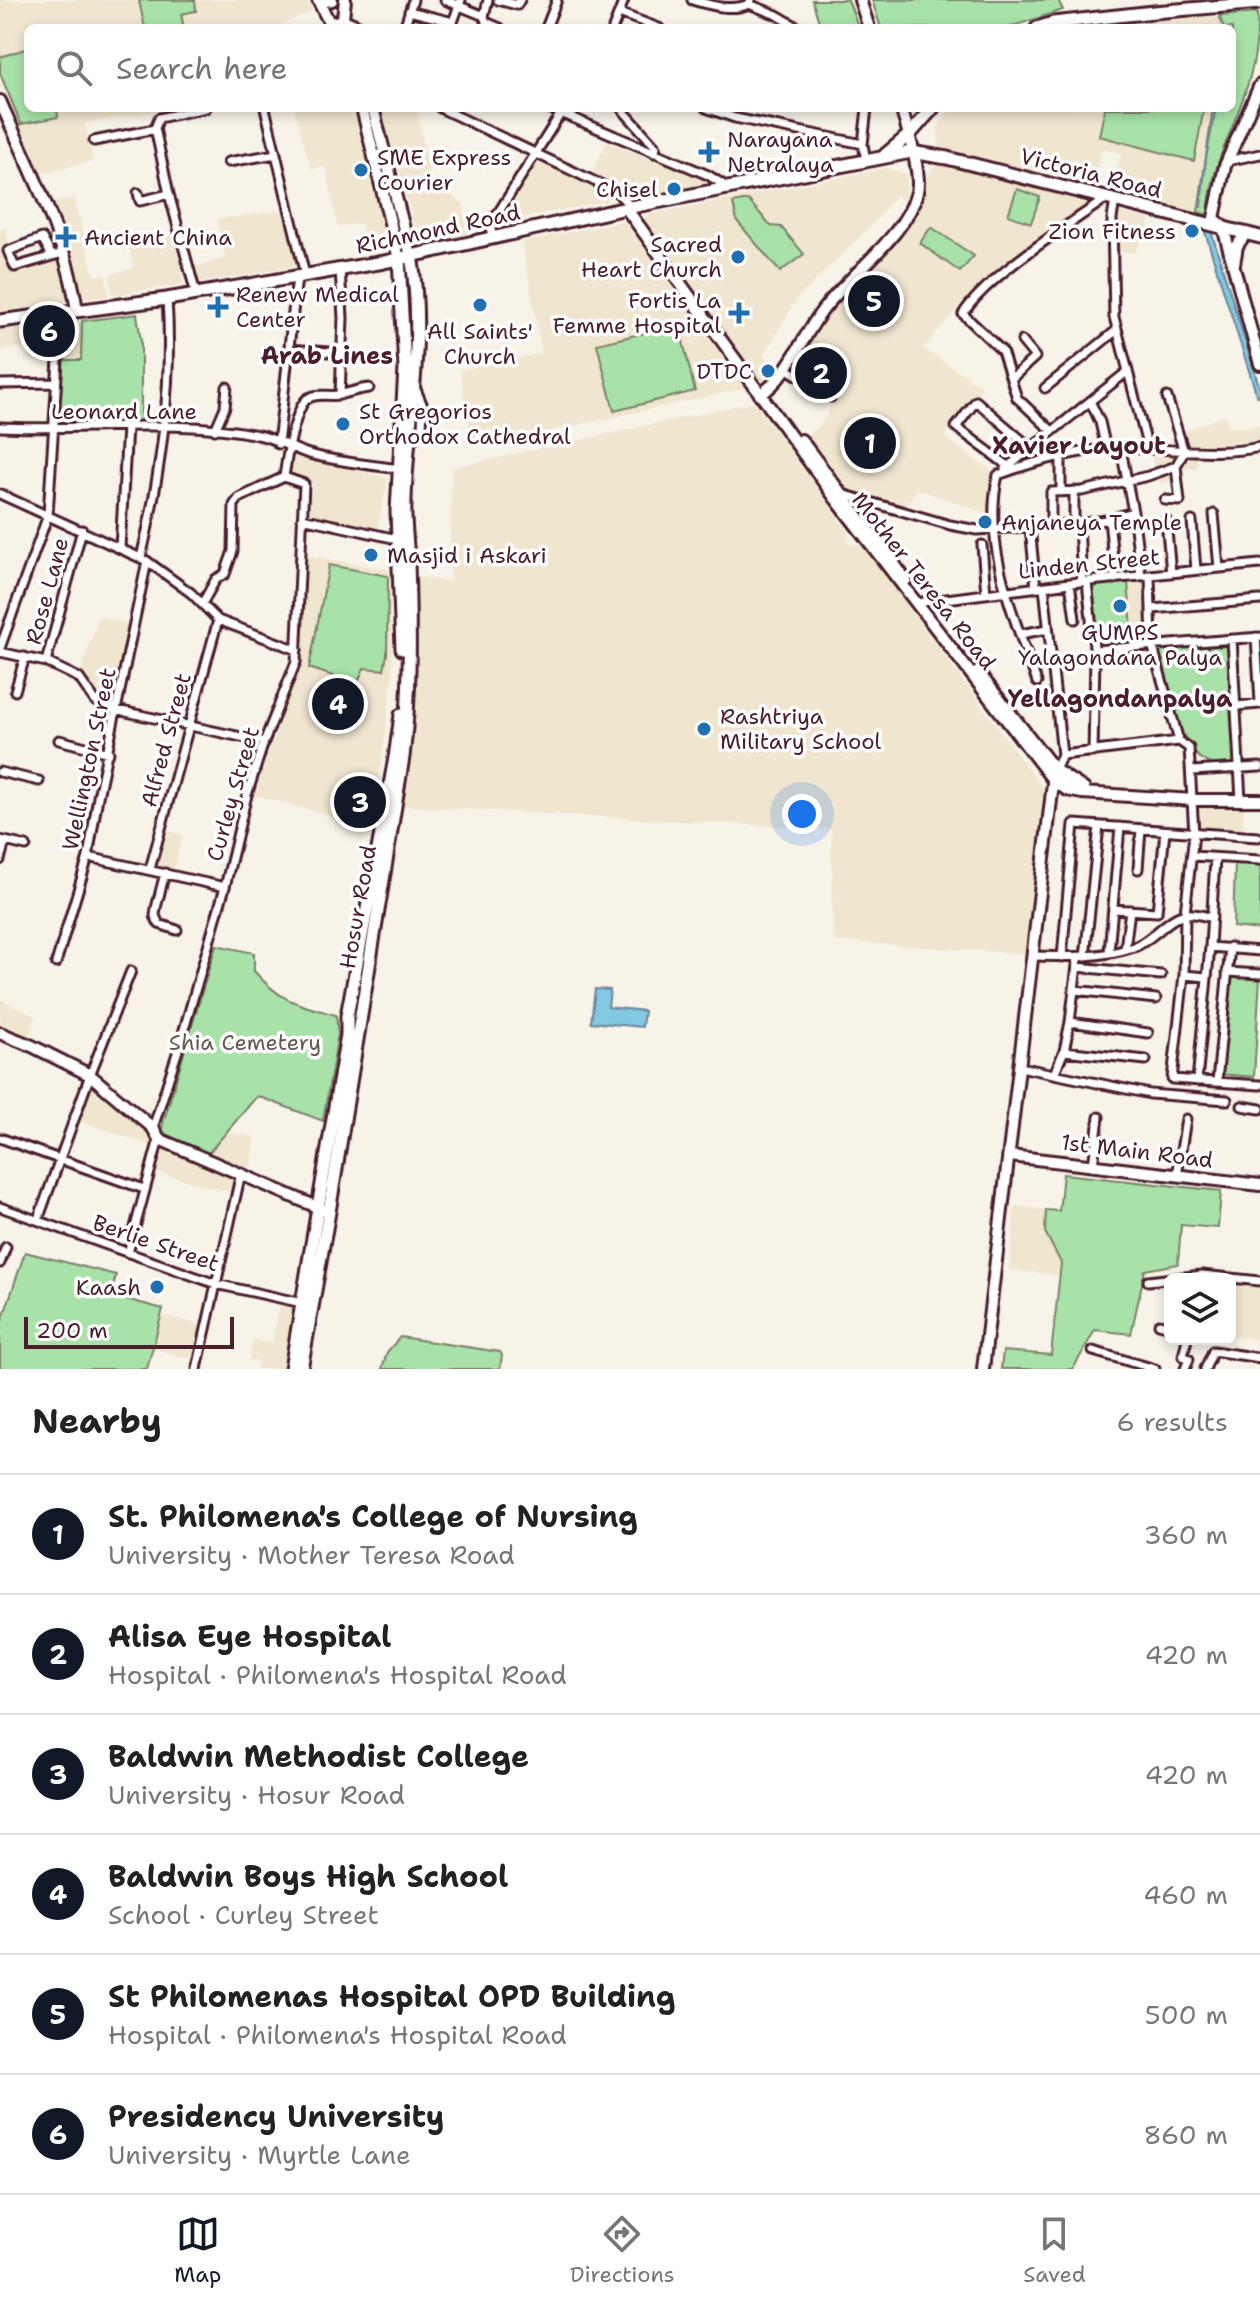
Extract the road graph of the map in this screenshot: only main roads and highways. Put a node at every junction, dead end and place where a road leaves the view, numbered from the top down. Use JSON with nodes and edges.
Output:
{"nodes":[{"id":1,"x":1259,"y":2,"type":"edge"},
{"id":2,"x":1211,"y":4,"type":"edge"},
{"id":3,"x":1058,"y":24,"type":"edge"},
{"id":4,"x":929,"y":112,"type":"edge"},
{"id":5,"x":911,"y":152,"type":"joint"},
{"id":6,"x":881,"y":158,"type":"junction"},
{"id":7,"x":1260,"y":237,"type":"edge"},
{"id":8,"x":405,"y":257,"type":"junction"},
{"id":9,"x":384,"y":262,"type":"junction"},
{"id":10,"x":402,"y":280,"type":"junction"},
{"id":11,"x":0,"y":321,"type":"edge"},
{"id":12,"x":397,"y":469,"type":"junction"},
{"id":13,"x":324,"y":1210,"type":"junction"},
{"id":14,"x":291,"y":1369,"type":"edge"},
{"id":15,"x":301,"y":1369,"type":"edge"}],
"edges":[{"from":1,"to":2,"type":"main road"},
{"from":2,"to":3,"type":"main road"},
{"from":4,"to":6,"type":"main road","name":"Richmond Road"},
{"from":5,"to":6,"type":"main road","name":"Richmond Road"},
{"from":5,"to":7,"type":"main road","name":"Victoria Road"},
{"from":6,"to":8,"type":"main road","name":"Richmond Road"},
{"from":8,"to":9,"type":"main road","name":"Richmond Road"},
{"from":8,"to":10,"type":"main road","name":"Hosur Road"},
{"from":8,"to":12,"type":"main road","name":"Hosur Road"},
{"from":9,"to":10,"type":"main road"},
{"from":9,"to":11,"type":"main road","name":"Richmond Road"},
{"from":10,"to":12,"type":"main road","name":"Hosur Road"},
{"from":12,"to":13,"type":"main road","name":"Hosur Road"},
{"from":12,"to":13,"type":"main road","name":"Hosur Road"},
{"from":13,"to":14,"type":"main road","name":"Hosur Road"},
{"from":13,"to":15,"type":"main road","name":"Hosur Road"}]}
